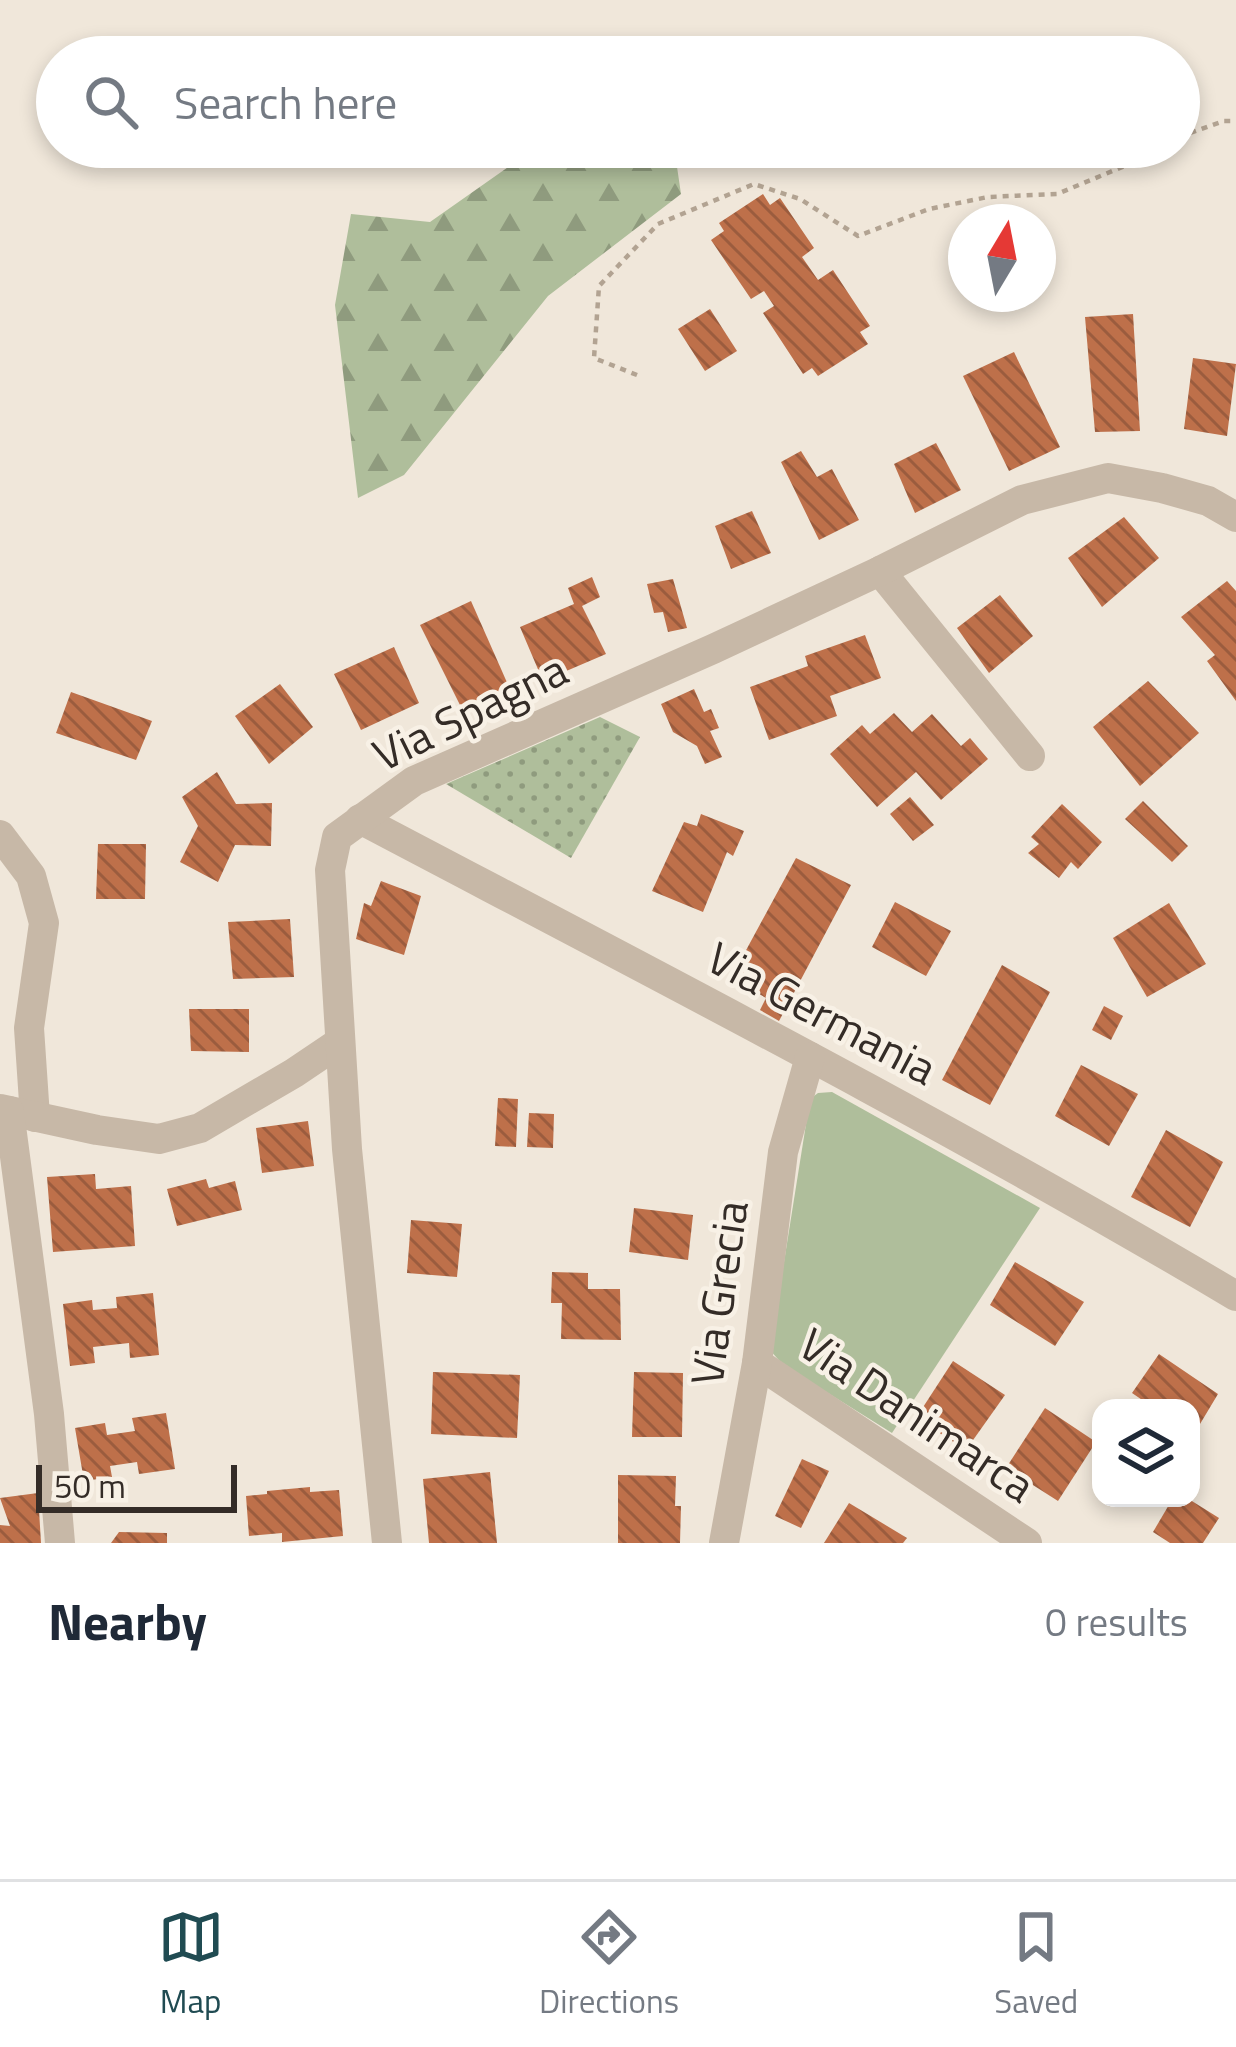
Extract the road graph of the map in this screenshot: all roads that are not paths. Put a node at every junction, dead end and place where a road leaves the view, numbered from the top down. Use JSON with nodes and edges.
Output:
{"nodes":[{"id":1,"x":1236,"y":517,"type":"edge"},
{"id":2,"x":880,"y":571,"type":"junction"},
{"id":3,"x":1030,"y":756,"type":"dead end"},
{"id":4,"x":359,"y":819,"type":"junction"},
{"id":5,"x":0,"y":835,"type":"edge"},
{"id":6,"x":340,"y":1042,"type":"junction"},
{"id":7,"x":810,"y":1057,"type":"junction"},
{"id":8,"x":15,"y":1112,"type":"edge"},
{"id":9,"x":1236,"y":1296,"type":"edge"},
{"id":10,"x":758,"y":1363,"type":"junction"},
{"id":11,"x":61,"y":1543,"type":"edge"},
{"id":12,"x":387,"y":1543,"type":"edge"},
{"id":13,"x":724,"y":1543,"type":"edge"},
{"id":14,"x":1027,"y":1543,"type":"edge"}],
"edges":[{"from":1,"to":2,"type":"street","name":"Via Spagna"},
{"from":2,"to":3,"type":"street"},
{"from":2,"to":4,"type":"street","name":"Via Spagna"},
{"from":4,"to":6,"type":"street","name":"Via Spagna"},
{"from":4,"to":7,"type":"street","name":"Via Germania"},
{"from":5,"to":8,"type":"street"},
{"from":6,"to":8,"type":"street"},
{"from":6,"to":12,"type":"street","name":"Via Spagna"},
{"from":7,"to":9,"type":"street","name":"Via Germania"},
{"from":7,"to":10,"type":"street","name":"Via Grecia"},
{"from":8,"to":11,"type":"street"},
{"from":10,"to":13,"type":"street","name":"Via Grecia"},
{"from":10,"to":14,"type":"street","name":"Via Danimarca"}]}
